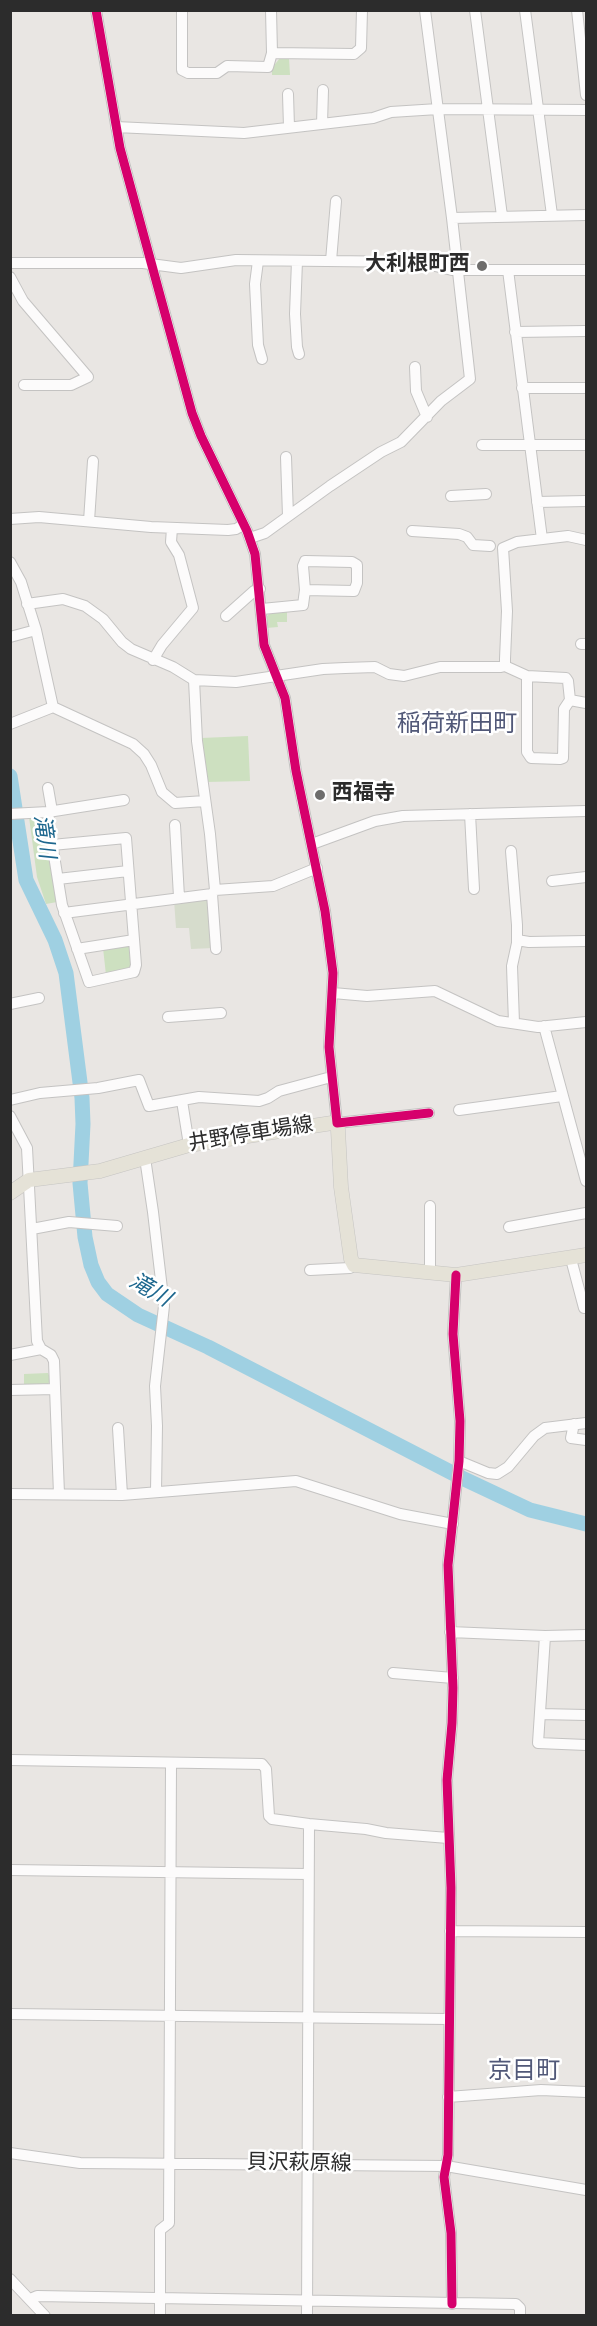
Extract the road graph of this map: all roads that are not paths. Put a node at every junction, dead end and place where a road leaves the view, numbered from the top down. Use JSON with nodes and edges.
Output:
{"nodes":[{"id":1,"x":96,"y":10,"type":"edge"},
{"id":2,"x":182,"y":10,"type":"edge"},
{"id":3,"x":271,"y":10,"type":"edge"},
{"id":4,"x":362,"y":10,"type":"edge"},
{"id":5,"x":425,"y":10,"type":"edge"},
{"id":6,"x":476,"y":10,"type":"edge"},
{"id":7,"x":525,"y":10,"type":"edge"},
{"id":8,"x":577,"y":10,"type":"edge"},
{"id":9,"x":272,"y":53,"type":"junction"},
{"id":10,"x":322,"y":90,"type":"dead end"},
{"id":11,"x":288,"y":94,"type":"dead end"},
{"id":12,"x":586,"y":95,"type":"edge"},
{"id":13,"x":438,"y":109,"type":"junction"},
{"id":14,"x":487,"y":110,"type":"junction"},
{"id":15,"x":538,"y":110,"type":"junction"},
{"id":16,"x":586,"y":110,"type":"edge"},
{"id":17,"x":322,"y":124,"type":"junction"},
{"id":18,"x":116,"y":127,"type":"junction"},
{"id":19,"x":290,"y":128,"type":"junction"},
{"id":20,"x":336,"y":201,"type":"dead end"},
{"id":21,"x":552,"y":215,"type":"junction"},
{"id":22,"x":586,"y":215,"type":"edge"},
{"id":23,"x":502,"y":216,"type":"junction"},
{"id":24,"x":453,"y":218,"type":"junction"},
{"id":25,"x":258,"y":261,"type":"junction"},
{"id":26,"x":297,"y":261,"type":"junction"},
{"id":27,"x":331,"y":261,"type":"junction"},
{"id":28,"x":10,"y":263,"type":"edge"},
{"id":29,"x":152,"y":264,"type":"junction"},
{"id":30,"x":457,"y":270,"type":"junction"},
{"id":31,"x":508,"y":270,"type":"junction"},
{"id":32,"x":586,"y":270,"type":"edge"},
{"id":33,"x":10,"y":277,"type":"edge"},
{"id":34,"x":586,"y":331,"type":"edge"},
{"id":35,"x":515,"y":332,"type":"junction"},
{"id":36,"x":299,"y":354,"type":"dead end"},
{"id":37,"x":262,"y":358,"type":"dead end"},
{"id":38,"x":415,"y":367,"type":"dead end"},
{"id":39,"x":24,"y":385,"type":"dead end"},
{"id":40,"x":522,"y":388,"type":"junction"},
{"id":41,"x":586,"y":388,"type":"edge"},
{"id":42,"x":427,"y":417,"type":"junction"},
{"id":43,"x":482,"y":445,"type":"dead end"},
{"id":44,"x":529,"y":445,"type":"junction"},
{"id":45,"x":586,"y":445,"type":"edge"},
{"id":46,"x":286,"y":457,"type":"dead end"},
{"id":47,"x":93,"y":461,"type":"dead end"},
{"id":48,"x":486,"y":494,"type":"dead end"},
{"id":49,"x":451,"y":496,"type":"dead end"},
{"id":50,"x":586,"y":501,"type":"edge"},
{"id":51,"x":537,"y":502,"type":"junction"},
{"id":52,"x":288,"y":516,"type":"junction"},
{"id":53,"x":10,"y":519,"type":"edge"},
{"id":54,"x":89,"y":521,"type":"junction"},
{"id":55,"x":243,"y":525,"type":"junction"},
{"id":56,"x":172,"y":528,"type":"junction"},
{"id":57,"x":412,"y":531,"type":"dead end"},
{"id":58,"x":250,"y":538,"type":"junction"},
{"id":59,"x":542,"y":539,"type":"junction"},
{"id":60,"x":586,"y":540,"type":"edge"},
{"id":61,"x":490,"y":546,"type":"dead end"},
{"id":62,"x":10,"y":562,"type":"edge"},
{"id":63,"x":260,"y":589,"type":"junction"},
{"id":64,"x":305,"y":590,"type":"junction"},
{"id":65,"x":27,"y":604,"type":"junction"},
{"id":66,"x":262,"y":609,"type":"junction"},
{"id":67,"x":226,"y":616,"type":"dead end"},
{"id":68,"x":36,"y":630,"type":"junction"},
{"id":69,"x":10,"y":637,"type":"edge"},
{"id":70,"x":153,"y":660,"type":"junction"},
{"id":71,"x":505,"y":666,"type":"junction"},
{"id":72,"x":527,"y":676,"type":"junction"},
{"id":73,"x":278,"y":677,"type":"junction"},
{"id":74,"x":194,"y":680,"type":"junction"},
{"id":75,"x":570,"y":700,"type":"junction"},
{"id":76,"x":586,"y":703,"type":"edge"},
{"id":77,"x":53,"y":707,"type":"junction"},
{"id":78,"x":10,"y":724,"type":"edge"},
{"id":79,"x":48,"y":788,"type":"dead end"},
{"id":80,"x":124,"y":800,"type":"dead end"},
{"id":81,"x":205,"y":801,"type":"junction"},
{"id":82,"x":50,"y":811,"type":"junction"},
{"id":83,"x":586,"y":811,"type":"edge"},
{"id":84,"x":10,"y":814,"type":"edge"},
{"id":85,"x":470,"y":814,"type":"junction"},
{"id":86,"x":175,"y":825,"type":"dead end"},
{"id":87,"x":52,"y":844,"type":"junction"},
{"id":88,"x":312,"y":844,"type":"junction"},
{"id":89,"x":511,"y":851,"type":"dead end"},
{"id":90,"x":317,"y":868,"type":"junction"},
{"id":91,"x":128,"y":871,"type":"junction"},
{"id":92,"x":586,"y":877,"type":"edge"},
{"id":93,"x":58,"y":879,"type":"junction"},
{"id":94,"x":552,"y":881,"type":"dead end"},
{"id":95,"x":474,"y":889,"type":"dead end"},
{"id":96,"x":214,"y":892,"type":"junction"},
{"id":97,"x":179,"y":897,"type":"junction"},
{"id":98,"x":131,"y":905,"type":"junction"},
{"id":99,"x":64,"y":913,"type":"junction"},
{"id":100,"x":134,"y":940,"type":"junction"},
{"id":101,"x":517,"y":940,"type":"junction"},
{"id":102,"x":586,"y":941,"type":"edge"},
{"id":103,"x":77,"y":949,"type":"junction"},
{"id":104,"x":216,"y":949,"type":"dead end"},
{"id":105,"x":333,"y":993,"type":"junction"},
{"id":106,"x":39,"y":998,"type":"dead end"},
{"id":107,"x":10,"y":1004,"type":"edge"},
{"id":108,"x":221,"y":1013,"type":"dead end"},
{"id":109,"x":168,"y":1017,"type":"dead end"},
{"id":110,"x":586,"y":1022,"type":"edge"},
{"id":111,"x":514,"y":1023,"type":"junction"},
{"id":112,"x":544,"y":1026,"type":"junction"},
{"id":113,"x":331,"y":1077,"type":"junction"},
{"id":114,"x":562,"y":1096,"type":"junction"},
{"id":115,"x":10,"y":1100,"type":"edge"},
{"id":116,"x":182,"y":1101,"type":"junction"},
{"id":117,"x":459,"y":1110,"type":"dead end"},
{"id":118,"x":429,"y":1113,"type":"dead end"},
{"id":119,"x":10,"y":1116,"type":"edge"},
{"id":120,"x":337,"y":1124,"type":"junction"},
{"id":121,"x":581,"y":1144,"type":"edge"},
{"id":122,"x":189,"y":1145,"type":"junction"},
{"id":123,"x":145,"y":1158,"type":"junction"},
{"id":124,"x":29,"y":1180,"type":"junction"},
{"id":125,"x":586,"y":1181,"type":"edge"},
{"id":126,"x":10,"y":1193,"type":"edge"},
{"id":127,"x":430,"y":1206,"type":"dead end"},
{"id":128,"x":586,"y":1213,"type":"edge"},
{"id":129,"x":117,"y":1226,"type":"dead end"},
{"id":130,"x":509,"y":1227,"type":"dead end"},
{"id":131,"x":32,"y":1229,"type":"junction"},
{"id":132,"x":586,"y":1255,"type":"edge"},
{"id":133,"x":571,"y":1259,"type":"junction"},
{"id":134,"x":354,"y":1265,"type":"junction"},
{"id":135,"x":310,"y":1270,"type":"dead end"},
{"id":136,"x":430,"y":1273,"type":"junction"},
{"id":137,"x":456,"y":1275,"type":"junction"},
{"id":138,"x":586,"y":1307,"type":"edge"},
{"id":139,"x":41,"y":1349,"type":"junction"},
{"id":140,"x":10,"y":1355,"type":"edge"},
{"id":141,"x":55,"y":1389,"type":"junction"},
{"id":142,"x":10,"y":1390,"type":"edge"},
{"id":143,"x":586,"y":1423,"type":"edge"},
{"id":144,"x":574,"y":1424,"type":"junction"},
{"id":145,"x":118,"y":1428,"type":"dead end"},
{"id":146,"x":586,"y":1440,"type":"edge"},
{"id":147,"x":458,"y":1463,"type":"junction"},
{"id":148,"x":156,"y":1491,"type":"junction"},
{"id":149,"x":10,"y":1494,"type":"edge"},
{"id":150,"x":59,"y":1494,"type":"junction"},
{"id":151,"x":122,"y":1495,"type":"junction"},
{"id":152,"x":453,"y":1524,"type":"junction"},
{"id":153,"x":450,"y":1632,"type":"junction"},
{"id":154,"x":586,"y":1635,"type":"edge"},
{"id":155,"x":545,"y":1636,"type":"junction"},
{"id":156,"x":393,"y":1673,"type":"dead end"},
{"id":157,"x":453,"y":1678,"type":"junction"},
{"id":158,"x":540,"y":1714,"type":"junction"},
{"id":159,"x":586,"y":1715,"type":"edge"},
{"id":160,"x":586,"y":1744,"type":"edge"},
{"id":161,"x":10,"y":1760,"type":"edge"},
{"id":162,"x":171,"y":1763,"type":"junction"},
{"id":163,"x":309,"y":1824,"type":"junction"},
{"id":164,"x":448,"y":1838,"type":"junction"},
{"id":165,"x":10,"y":1870,"type":"edge"},
{"id":166,"x":170,"y":1871,"type":"junction"},
{"id":167,"x":308,"y":1874,"type":"junction"},
{"id":168,"x":450,"y":1931,"type":"junction"},
{"id":169,"x":586,"y":1932,"type":"edge"},
{"id":170,"x":10,"y":2014,"type":"edge"},
{"id":171,"x":169,"y":2017,"type":"junction"},
{"id":172,"x":309,"y":2019,"type":"junction"},
{"id":173,"x":448,"y":2019,"type":"junction"},
{"id":174,"x":586,"y":2092,"type":"edge"},
{"id":175,"x":448,"y":2097,"type":"junction"},
{"id":176,"x":10,"y":2152,"type":"edge"},
{"id":177,"x":169,"y":2164,"type":"junction"},
{"id":178,"x":309,"y":2165,"type":"junction"},
{"id":179,"x":446,"y":2166,"type":"junction"},
{"id":180,"x":586,"y":2190,"type":"edge"},
{"id":181,"x":10,"y":2279,"type":"edge"},
{"id":182,"x":30,"y":2299,"type":"junction"},
{"id":183,"x":160,"y":2300,"type":"junction"},
{"id":184,"x":307,"y":2302,"type":"junction"},
{"id":185,"x":452,"y":2304,"type":"junction"},
{"id":186,"x":45,"y":2316,"type":"edge"},
{"id":187,"x":160,"y":2316,"type":"edge"},
{"id":188,"x":307,"y":2316,"type":"edge"},
{"id":189,"x":520,"y":2316,"type":"edge"}],
"edges":[{"from":1,"to":18,"type":"street"},
{"from":2,"to":9,"type":"street"},
{"from":3,"to":9,"type":"street"},
{"from":4,"to":9,"type":"street"},
{"from":5,"to":13,"type":"street"},
{"from":6,"to":14,"type":"street"},
{"from":7,"to":15,"type":"street"},
{"from":8,"to":12,"type":"street"},
{"from":10,"to":17,"type":"street"},
{"from":11,"to":19,"type":"street"},
{"from":13,"to":14,"type":"street"},
{"from":13,"to":17,"type":"street"},
{"from":13,"to":24,"type":"street"},
{"from":14,"to":15,"type":"street"},
{"from":14,"to":23,"type":"street"},
{"from":15,"to":16,"type":"street"},
{"from":15,"to":21,"type":"street"},
{"from":17,"to":19,"type":"street"},
{"from":18,"to":19,"type":"street"},
{"from":18,"to":29,"type":"street"},
{"from":20,"to":27,"type":"street"},
{"from":21,"to":22,"type":"street"},
{"from":21,"to":23,"type":"street"},
{"from":23,"to":24,"type":"street"},
{"from":24,"to":30,"type":"street"},
{"from":25,"to":26,"type":"street"},
{"from":25,"to":29,"type":"street"},
{"from":25,"to":37,"type":"street"},
{"from":26,"to":27,"type":"street"},
{"from":26,"to":36,"type":"street"},
{"from":27,"to":30,"type":"street"},
{"from":28,"to":29,"type":"street"},
{"from":29,"to":55,"type":"street"},
{"from":30,"to":31,"type":"street"},
{"from":30,"to":42,"type":"street"},
{"from":31,"to":32,"type":"street"},
{"from":31,"to":35,"type":"street"},
{"from":33,"to":39,"type":"street"},
{"from":34,"to":35,"type":"street"},
{"from":35,"to":40,"type":"street"},
{"from":38,"to":42,"type":"street"},
{"from":40,"to":41,"type":"street"},
{"from":40,"to":44,"type":"street"},
{"from":42,"to":52,"type":"street"},
{"from":43,"to":44,"type":"street"},
{"from":44,"to":45,"type":"street"},
{"from":44,"to":51,"type":"street"},
{"from":46,"to":52,"type":"street"},
{"from":47,"to":54,"type":"street"},
{"from":48,"to":49,"type":"street"},
{"from":50,"to":51,"type":"street"},
{"from":51,"to":59,"type":"street"},
{"from":52,"to":58,"type":"street"},
{"from":53,"to":54,"type":"street"},
{"from":54,"to":56,"type":"street"},
{"from":55,"to":56,"type":"street"},
{"from":55,"to":58,"type":"street"},
{"from":56,"to":70,"type":"street"},
{"from":57,"to":61,"type":"street"},
{"from":58,"to":63,"type":"street"},
{"from":59,"to":60,"type":"street"},
{"from":59,"to":71,"type":"street"},
{"from":62,"to":65,"type":"street"},
{"from":63,"to":66,"type":"street"},
{"from":63,"to":67,"type":"street"},
{"from":64,"to":64,"type":"street"},
{"from":64,"to":66,"type":"street"},
{"from":65,"to":68,"type":"street"},
{"from":65,"to":70,"type":"street"},
{"from":66,"to":73,"type":"street"},
{"from":68,"to":69,"type":"street"},
{"from":68,"to":77,"type":"street"},
{"from":70,"to":74,"type":"street"},
{"from":71,"to":72,"type":"street"},
{"from":71,"to":73,"type":"street"},
{"from":72,"to":75,"type":"street"},
{"from":72,"to":75,"type":"street"},
{"from":73,"to":74,"type":"street"},
{"from":73,"to":88,"type":"street"},
{"from":74,"to":81,"type":"street"},
{"from":75,"to":76,"type":"street"},
{"from":77,"to":78,"type":"street"},
{"from":77,"to":81,"type":"street"},
{"from":79,"to":82,"type":"street"},
{"from":80,"to":82,"type":"street"},
{"from":81,"to":96,"type":"street"},
{"from":82,"to":84,"type":"street"},
{"from":82,"to":87,"type":"street"},
{"from":83,"to":85,"type":"street"},
{"from":85,"to":88,"type":"street"},
{"from":85,"to":95,"type":"street"},
{"from":86,"to":97,"type":"street"},
{"from":87,"to":91,"type":"street"},
{"from":87,"to":93,"type":"street"},
{"from":88,"to":90,"type":"street"},
{"from":89,"to":101,"type":"street"},
{"from":90,"to":96,"type":"street"},
{"from":90,"to":105,"type":"street"},
{"from":91,"to":93,"type":"street"},
{"from":91,"to":98,"type":"street"},
{"from":92,"to":94,"type":"street"},
{"from":93,"to":99,"type":"street"},
{"from":96,"to":97,"type":"street"},
{"from":96,"to":104,"type":"street"},
{"from":97,"to":98,"type":"street"},
{"from":98,"to":99,"type":"street"},
{"from":98,"to":100,"type":"street"},
{"from":99,"to":103,"type":"street"},
{"from":100,"to":103,"type":"street"},
{"from":100,"to":103,"type":"street"},
{"from":101,"to":102,"type":"street"},
{"from":101,"to":111,"type":"street"},
{"from":105,"to":111,"type":"street"},
{"from":105,"to":113,"type":"street"},
{"from":106,"to":107,"type":"street"},
{"from":108,"to":109,"type":"street"},
{"from":110,"to":112,"type":"street"},
{"from":111,"to":112,"type":"street"},
{"from":112,"to":114,"type":"street"},
{"from":113,"to":116,"type":"street"},
{"from":113,"to":120,"type":"street"},
{"from":114,"to":117,"type":"street"},
{"from":114,"to":121,"type":"street"},
{"from":115,"to":116,"type":"street"},
{"from":116,"to":122,"type":"street"},
{"from":118,"to":120,"type":"street"},
{"from":119,"to":124,"type":"street"},
{"from":120,"to":122,"type":"main road","name":"井野停車場線"},
{"from":120,"to":134,"type":"main road","name":"井野停車場線"},
{"from":121,"to":125,"type":"street"},
{"from":122,"to":123,"type":"main road","name":"井野停車場線"},
{"from":123,"to":124,"type":"main road","name":"井野停車場線"},
{"from":123,"to":148,"type":"street"},
{"from":124,"to":126,"type":"main road","name":"井野停車場線"},
{"from":124,"to":131,"type":"street"},
{"from":127,"to":136,"type":"street"},
{"from":128,"to":130,"type":"street"},
{"from":129,"to":131,"type":"street"},
{"from":131,"to":139,"type":"street"},
{"from":132,"to":133,"type":"main road"},
{"from":133,"to":137,"type":"main road"},
{"from":133,"to":138,"type":"street"},
{"from":134,"to":135,"type":"street"},
{"from":134,"to":136,"type":"main road"},
{"from":136,"to":137,"type":"main road"},
{"from":137,"to":147,"type":"street"},
{"from":139,"to":140,"type":"street"},
{"from":139,"to":141,"type":"street"},
{"from":141,"to":142,"type":"street"},
{"from":141,"to":150,"type":"street"},
{"from":143,"to":144,"type":"street"},
{"from":144,"to":146,"type":"street"},
{"from":144,"to":147,"type":"street"},
{"from":145,"to":151,"type":"street"},
{"from":147,"to":152,"type":"street"},
{"from":148,"to":151,"type":"street"},
{"from":148,"to":152,"type":"street"},
{"from":149,"to":150,"type":"street"},
{"from":150,"to":151,"type":"street"},
{"from":152,"to":153,"type":"street"},
{"from":153,"to":155,"type":"street"},
{"from":153,"to":157,"type":"street"},
{"from":154,"to":155,"type":"street"},
{"from":155,"to":158,"type":"street"},
{"from":156,"to":157,"type":"street"},
{"from":157,"to":164,"type":"street"},
{"from":158,"to":159,"type":"street"},
{"from":158,"to":160,"type":"street"},
{"from":161,"to":162,"type":"street"},
{"from":162,"to":163,"type":"street"},
{"from":162,"to":166,"type":"street"},
{"from":163,"to":164,"type":"street"},
{"from":163,"to":167,"type":"street"},
{"from":164,"to":168,"type":"street"},
{"from":165,"to":166,"type":"street"},
{"from":166,"to":167,"type":"street"},
{"from":166,"to":171,"type":"street"},
{"from":167,"to":172,"type":"street"},
{"from":168,"to":169,"type":"street"},
{"from":168,"to":173,"type":"street"},
{"from":170,"to":171,"type":"street"},
{"from":171,"to":172,"type":"street"},
{"from":171,"to":177,"type":"street"},
{"from":172,"to":173,"type":"street"},
{"from":172,"to":178,"type":"street"},
{"from":173,"to":175,"type":"street"},
{"from":174,"to":175,"type":"street"},
{"from":175,"to":179,"type":"street"},
{"from":176,"to":177,"type":"street","name":"貝沢萩原線"},
{"from":177,"to":178,"type":"street","name":"貝沢萩原線"},
{"from":177,"to":183,"type":"street"},
{"from":178,"to":179,"type":"street","name":"貝沢萩原線"},
{"from":178,"to":184,"type":"street"},
{"from":179,"to":180,"type":"street","name":"貝沢萩原線"},
{"from":179,"to":185,"type":"street"},
{"from":181,"to":182,"type":"street"},
{"from":182,"to":183,"type":"street"},
{"from":182,"to":186,"type":"street"},
{"from":183,"to":184,"type":"street"},
{"from":183,"to":187,"type":"street"},
{"from":184,"to":185,"type":"street"},
{"from":184,"to":188,"type":"street"},
{"from":185,"to":189,"type":"street"}]}
